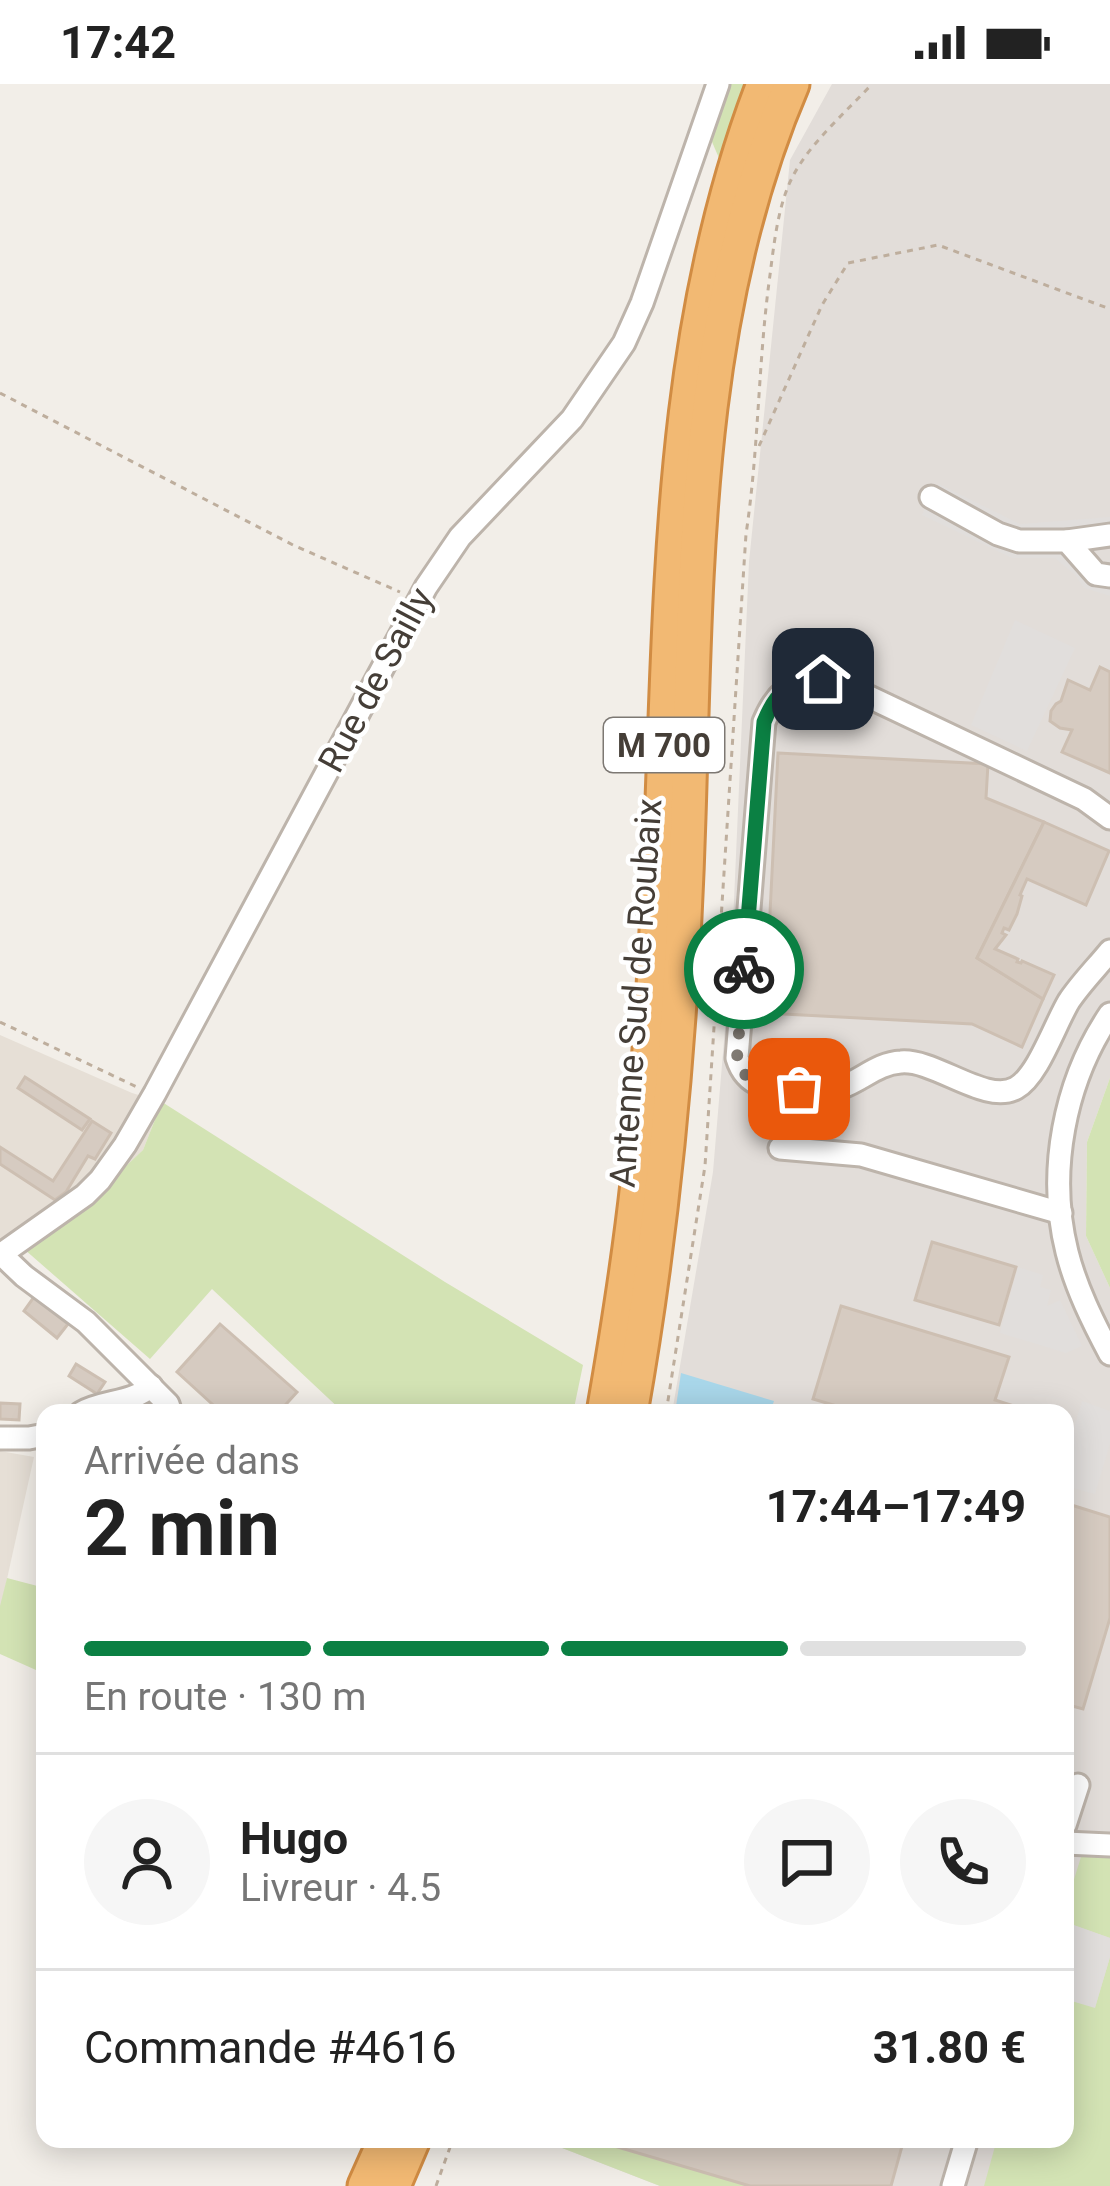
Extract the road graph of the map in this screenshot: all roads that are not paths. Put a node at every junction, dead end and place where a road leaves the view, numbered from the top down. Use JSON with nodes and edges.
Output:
{"nodes":[{"id":1,"x":718,"y":84,"type":"edge"},
{"id":2,"x":764,"y":84,"type":"edge"},
{"id":3,"x":792,"y":84,"type":"edge"},
{"id":4,"x":931,"y":497,"type":"dead end"},
{"id":5,"x":1110,"y":535,"type":"edge"},
{"id":6,"x":1067,"y":541,"type":"junction"},
{"id":7,"x":1110,"y":576,"type":"edge"},
{"id":8,"x":1110,"y":818,"type":"edge"},
{"id":9,"x":1109,"y":954,"type":"edge"},
{"id":10,"x":1110,"y":1014,"type":"edge"},
{"id":11,"x":780,"y":1148,"type":"dead end"},
{"id":12,"x":1060,"y":1214,"type":"junction"},
{"id":13,"x":1,"y":1254,"type":"edge"},
{"id":14,"x":1110,"y":1354,"type":"edge"},
{"id":15,"x":151,"y":1386,"type":"junction"},
{"id":16,"x":101,"y":1404,"type":"edge"},
{"id":17,"x":168,"y":1404,"type":"edge"},
{"id":18,"x":605,"y":1404,"type":"edge"},
{"id":19,"x":630,"y":1404,"type":"edge"},
{"id":20,"x":36,"y":1437,"type":"edge"},
{"id":21,"x":0,"y":1438,"type":"edge"},
{"id":22,"x":1078,"y":1785,"type":"dead end"},
{"id":23,"x":1074,"y":1797,"type":"edge"},
{"id":24,"x":1074,"y":1843,"type":"edge"},
{"id":25,"x":1110,"y":1845,"type":"edge"},
{"id":26,"x":382,"y":2148,"type":"edge"},
{"id":27,"x":409,"y":2148,"type":"edge"},
{"id":28,"x":429,"y":2148,"type":"edge"},
{"id":29,"x":964,"y":2148,"type":"edge"},
{"id":30,"x":365,"y":2186,"type":"edge"},
{"id":31,"x":393,"y":2186,"type":"edge"},
{"id":32,"x":419,"y":2186,"type":"edge"},
{"id":33,"x":952,"y":2186,"type":"edge"}],
"edges":[{"from":1,"to":13,"type":"street","name":"Rue de Sailly"},
{"from":2,"to":18,"type":"highway","name":"Antenne Sud de Roubaix","number":"M 700"},
{"from":3,"to":19,"type":"highway","name":"Antenne Sud de Roubaix","number":"M 700"},
{"from":4,"to":6,"type":"street"},
{"from":5,"to":6,"type":"street"},
{"from":6,"to":7,"type":"street"},
{"from":8,"to":9,"type":"street"},
{"from":10,"to":12,"type":"street"},
{"from":11,"to":12,"type":"street"},
{"from":12,"to":14,"type":"street"},
{"from":13,"to":15,"type":"street"},
{"from":15,"to":16,"type":"street"},
{"from":15,"to":17,"type":"street"},
{"from":20,"to":21,"type":"street"},
{"from":22,"to":23,"type":"street"},
{"from":24,"to":25,"type":"street"},
{"from":26,"to":30,"type":"highway"},
{"from":27,"to":31,"type":"highway"},
{"from":28,"to":32,"type":"highway"},
{"from":29,"to":33,"type":"street"}]}
